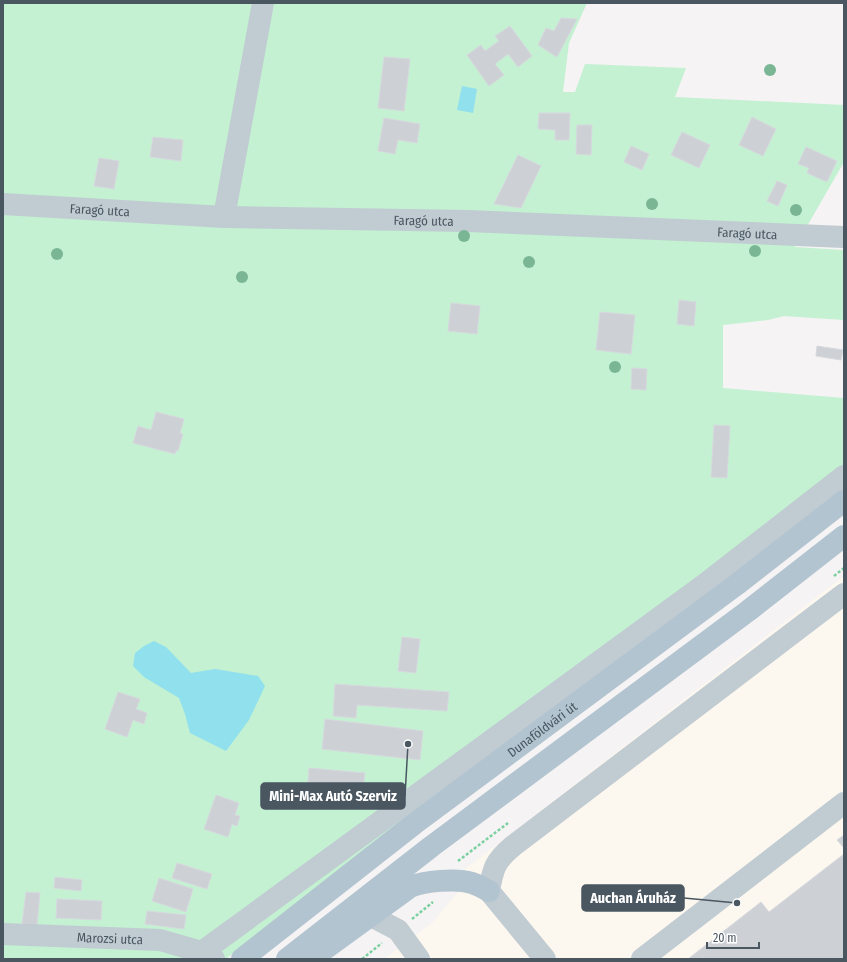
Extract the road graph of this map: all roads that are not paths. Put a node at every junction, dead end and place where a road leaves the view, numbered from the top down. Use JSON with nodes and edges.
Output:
{"nodes":[{"id":1,"x":263,"y":3,"type":"edge"},
{"id":2,"x":3,"y":204,"type":"edge"},
{"id":3,"x":224,"y":217,"type":"junction"},
{"id":4,"x":844,"y":237,"type":"edge"},
{"id":5,"x":844,"y":476,"type":"edge"},
{"id":6,"x":844,"y":501,"type":"edge"},
{"id":7,"x":844,"y":536,"type":"edge"},
{"id":8,"x":844,"y":594,"type":"edge"},
{"id":9,"x":844,"y":803,"type":"edge"},
{"id":10,"x":489,"y":891,"type":"junction"},
{"id":11,"x":371,"y":916,"type":"junction"},
{"id":12,"x":3,"y":934,"type":"edge"},
{"id":13,"x":316,"y":936,"type":"junction"},
{"id":14,"x":208,"y":956,"type":"edge"},
{"id":15,"x":242,"y":959,"type":"edge"},
{"id":16,"x":260,"y":959,"type":"edge"},
{"id":17,"x":287,"y":959,"type":"edge"},
{"id":18,"x":311,"y":959,"type":"edge"},
{"id":19,"x":419,"y":959,"type":"edge"},
{"id":20,"x":544,"y":959,"type":"edge"},
{"id":21,"x":642,"y":959,"type":"edge"}],
"edges":[{"from":1,"to":3,"type":"street"},
{"from":2,"to":3,"type":"street","name":"Faragó utca"},
{"from":3,"to":4,"type":"street","name":"Faragó utca"},
{"from":5,"to":14,"type":"street"},
{"from":6,"to":15,"type":"main road","name":"Dunaföldvári út"},
{"from":7,"to":13,"type":"main road"},
{"from":8,"to":10,"type":"street"},
{"from":9,"to":21,"type":"street"},
{"from":10,"to":11,"type":"main road"},
{"from":10,"to":20,"type":"street"},
{"from":11,"to":18,"type":"main road"},
{"from":11,"to":19,"type":"street"},
{"from":12,"to":14,"type":"street","name":"Marozsi utca"},
{"from":13,"to":16,"type":"main road"},
{"from":13,"to":17,"type":"main road"}]}
